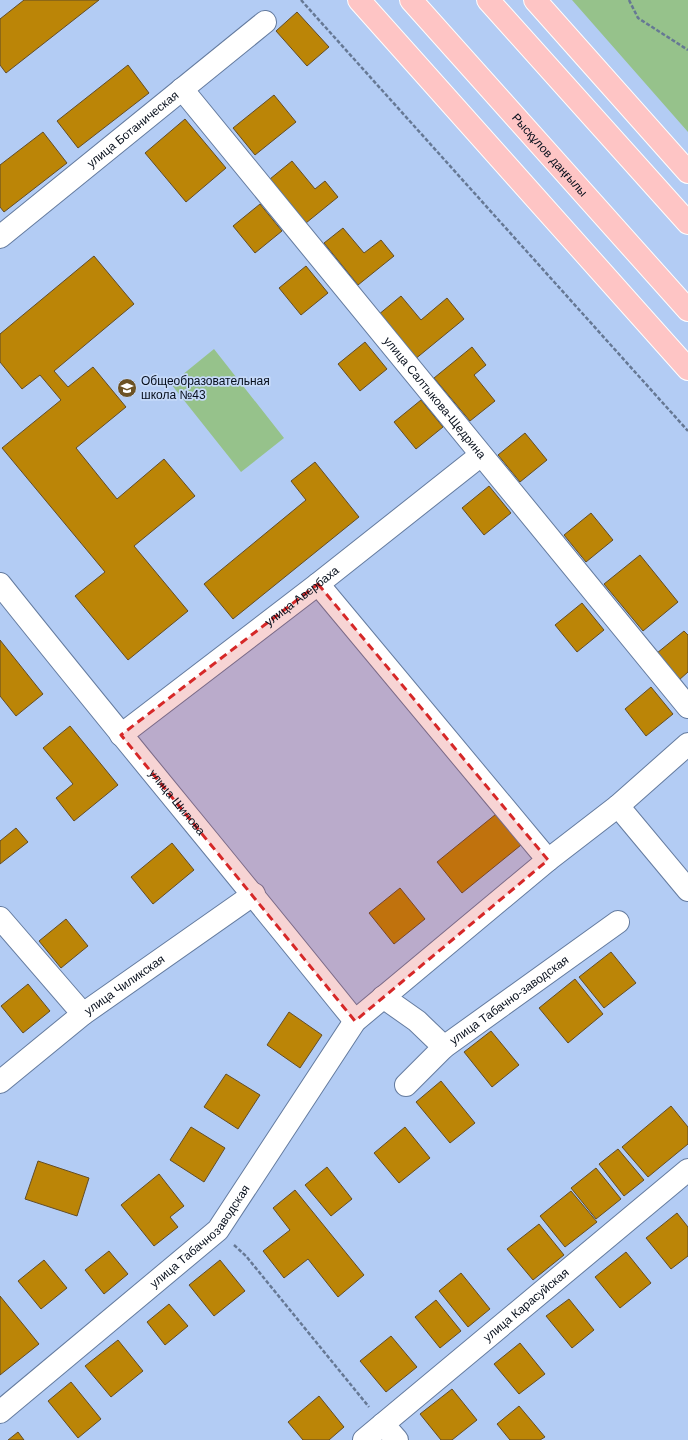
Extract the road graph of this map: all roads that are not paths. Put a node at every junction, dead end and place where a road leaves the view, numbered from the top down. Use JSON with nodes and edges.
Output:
{"nodes":[{"id":1,"x":351,"y":0,"type":"edge"},
{"id":2,"x":359,"y":0,"type":"edge"},
{"id":3,"x":411,"y":0,"type":"edge"},
{"id":4,"x":488,"y":0,"type":"edge"},
{"id":5,"x":535,"y":0,"type":"edge"},
{"id":6,"x":376,"y":20,"type":"junction"},
{"id":7,"x":265,"y":22,"type":"dead end"},
{"id":8,"x":182,"y":89,"type":"junction"},
{"id":9,"x":688,"y":172,"type":"edge"},
{"id":10,"x":688,"y":223,"type":"edge"},
{"id":11,"x":0,"y":237,"type":"edge"},
{"id":12,"x":688,"y":310,"type":"edge"},
{"id":13,"x":688,"y":369,"type":"edge"},
{"id":14,"x":481,"y":455,"type":"junction"},
{"id":15,"x":0,"y":584,"type":"edge"},
{"id":16,"x":318,"y":584,"type":"junction"},
{"id":17,"x":688,"y":706,"type":"edge"},
{"id":18,"x":121,"y":735,"type":"junction"},
{"id":19,"x":688,"y":744,"type":"edge"},
{"id":20,"x":618,"y":806,"type":"junction"},
{"id":21,"x":548,"y":860,"type":"junction"},
{"id":22,"x":688,"y":890,"type":"edge"},
{"id":23,"x":254,"y":894,"type":"junction"},
{"id":24,"x":0,"y":918,"type":"edge"},
{"id":25,"x":618,"y":922,"type":"dead end"},
{"id":26,"x":383,"y":997,"type":"junction"},
{"id":27,"x":83,"y":1014,"type":"junction"},
{"id":28,"x":355,"y":1021,"type":"junction"},
{"id":29,"x":444,"y":1048,"type":"junction"},
{"id":30,"x":0,"y":1082,"type":"edge"},
{"id":31,"x":406,"y":1085,"type":"dead end"},
{"id":32,"x":688,"y":1170,"type":"edge"},
{"id":33,"x":0,"y":1412,"type":"edge"},
{"id":34,"x":390,"y":1432,"type":"edge"},
{"id":35,"x":364,"y":1440,"type":"edge"}],
"edges":[{"from":1,"to":6,"type":"main road"},
{"from":2,"to":6,"type":"main road"},
{"from":3,"to":12,"type":"main road","name":"Рысқұлов даңғылы"},
{"from":4,"to":10,"type":"main road"},
{"from":5,"to":9,"type":"main road"},
{"from":6,"to":13,"type":"main road"},
{"from":7,"to":8,"type":"street","name":"улица Ботаническая"},
{"from":8,"to":11,"type":"street","name":"улица Ботаническая"},
{"from":8,"to":14,"type":"street","name":"улица Салтыкова-Щедрина"},
{"from":14,"to":16,"type":"street","name":"улица Авербаха"},
{"from":14,"to":17,"type":"street","name":"улица Салтыкова-Щедрина"},
{"from":15,"to":18,"type":"street","name":"улица Шилова"},
{"from":16,"to":18,"type":"street","name":"улица Авербаха"},
{"from":16,"to":21,"type":"street"},
{"from":18,"to":23,"type":"street","name":"улица Шилова"},
{"from":19,"to":20,"type":"street","name":"улица Табачнозаводская"},
{"from":20,"to":21,"type":"street","name":"улица Табачнозаводская"},
{"from":20,"to":22,"type":"street"},
{"from":21,"to":26,"type":"street","name":"улица Табачнозаводская"},
{"from":23,"to":27,"type":"street","name":"улица Чиликская"},
{"from":23,"to":28,"type":"street","name":"улица Шилова"},
{"from":24,"to":27,"type":"street"},
{"from":25,"to":29,"type":"street","name":"улица Табачно-заводская"},
{"from":26,"to":28,"type":"street","name":"улица Табачнозаводская"},
{"from":26,"to":29,"type":"street"},
{"from":27,"to":30,"type":"street","name":"улица Чиликская"},
{"from":28,"to":33,"type":"street","name":"улица Табачнозаводская"},
{"from":29,"to":31,"type":"street","name":"улица Табачно-заводская"},
{"from":32,"to":34,"type":"street","name":"улица Карасуйская"},
{"from":34,"to":35,"type":"street","name":"улица Карасуйская"}]}
